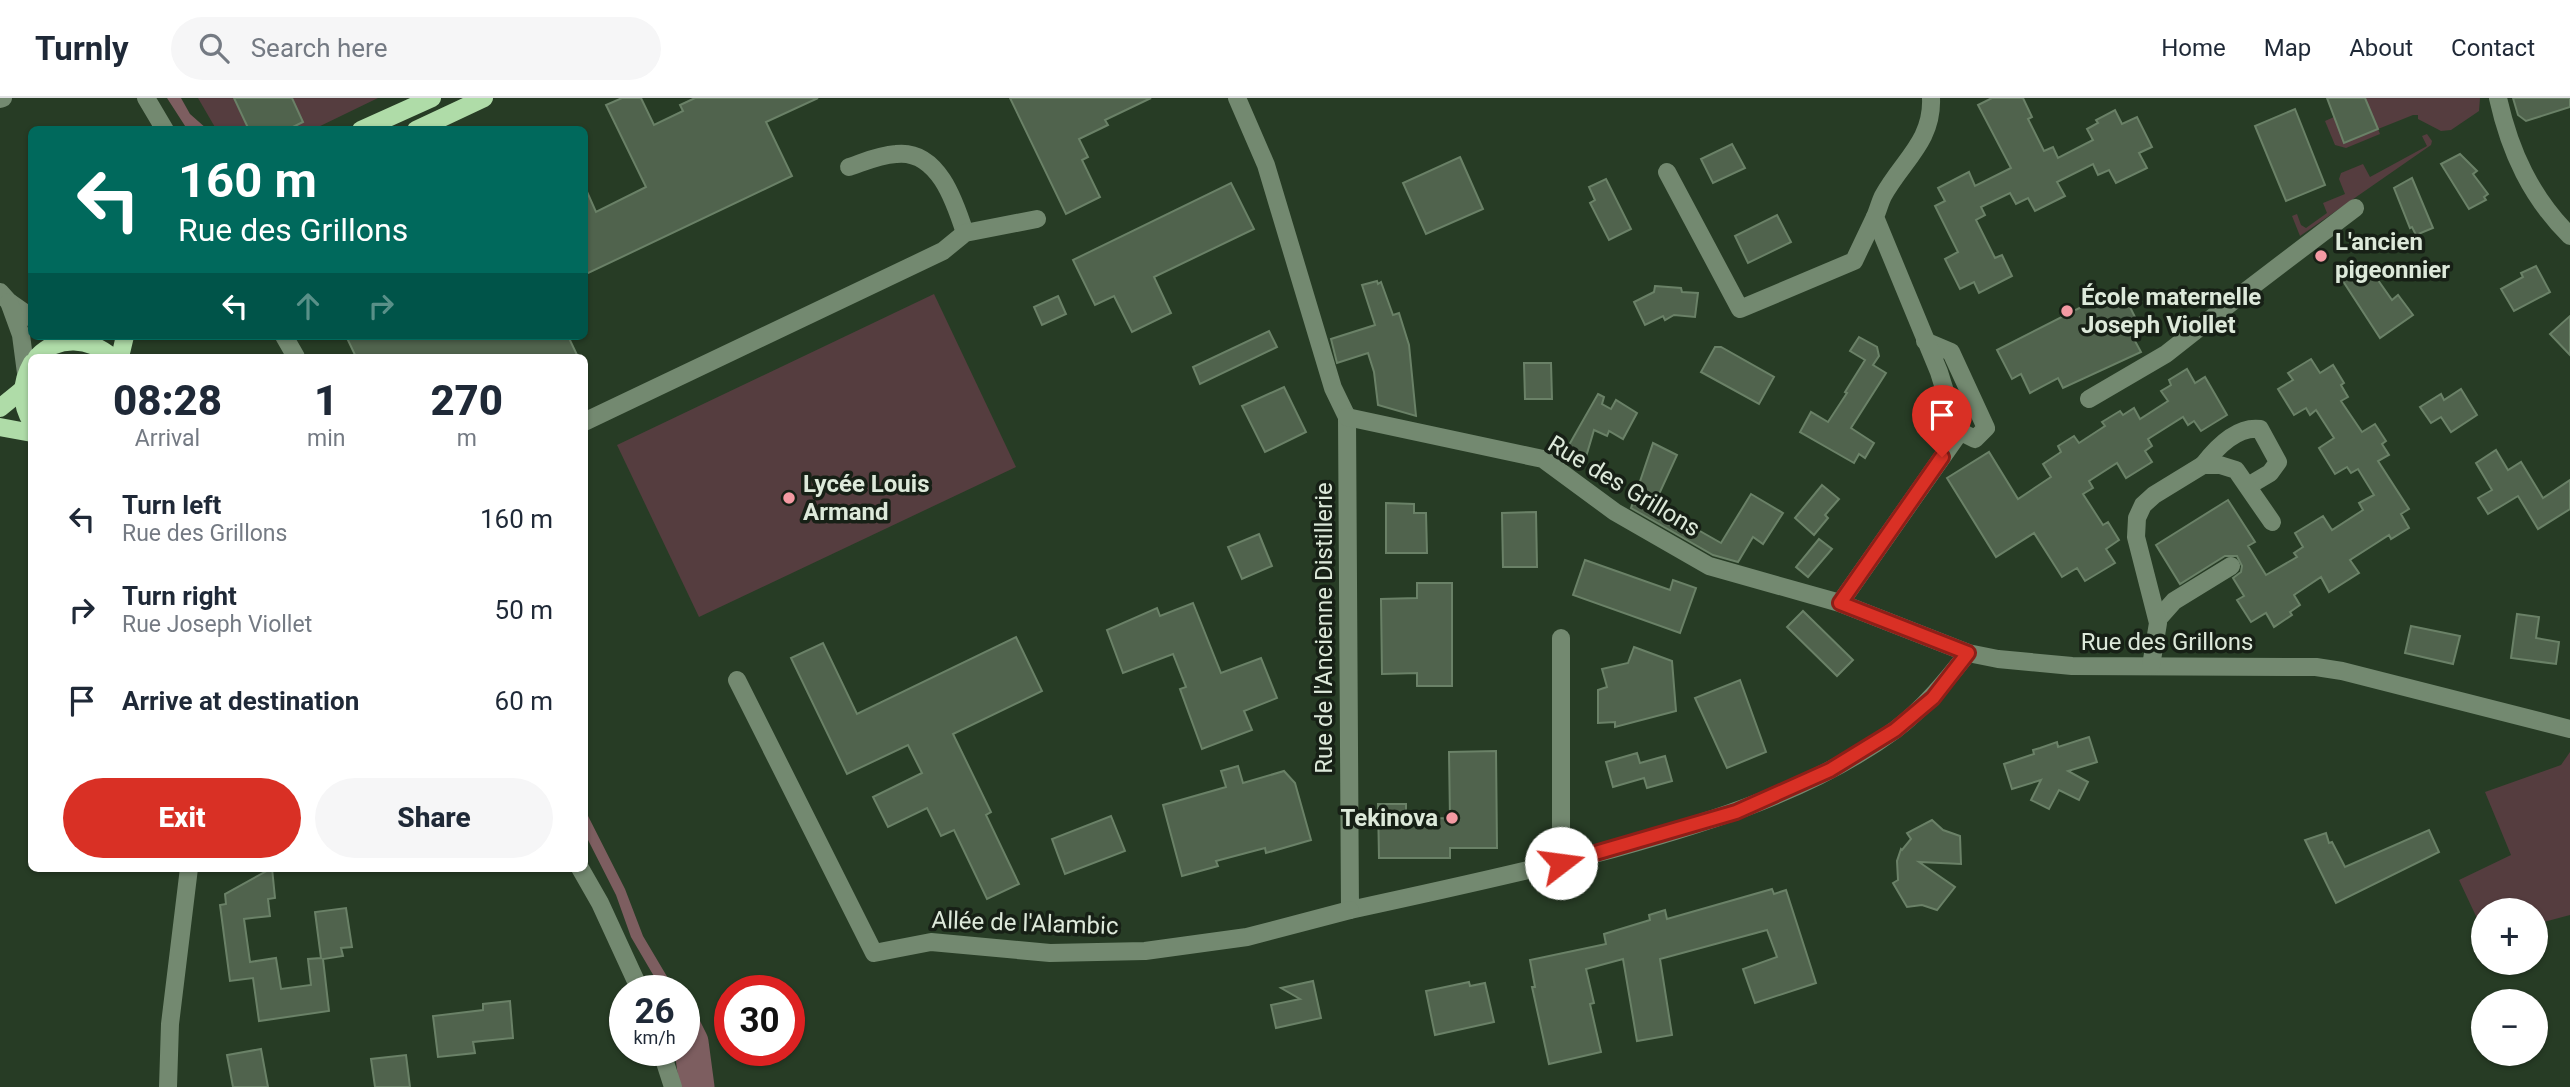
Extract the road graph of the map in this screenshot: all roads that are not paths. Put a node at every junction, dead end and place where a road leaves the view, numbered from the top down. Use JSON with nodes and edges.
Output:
{"nodes":[{"id":1,"x":146,"y":98,"type":"edge"},
{"id":2,"x":432,"y":98,"type":"edge"},
{"id":3,"x":484,"y":98,"type":"edge"},
{"id":4,"x":1237,"y":98,"type":"edge"},
{"id":5,"x":1931,"y":98,"type":"edge"},
{"id":6,"x":2498,"y":98,"type":"edge"},
{"id":7,"x":163,"y":126,"type":"edge"},
{"id":8,"x":370,"y":126,"type":"edge"},
{"id":9,"x":424,"y":126,"type":"edge"},
{"id":10,"x":849,"y":167,"type":"dead end"},
{"id":11,"x":1667,"y":172,"type":"dead end"},
{"id":12,"x":2356,"y":208,"type":"dead end"},
{"id":13,"x":1875,"y":217,"type":"junction"},
{"id":14,"x":1037,"y":219,"type":"dead end"},
{"id":15,"x":965,"y":233,"type":"junction"},
{"id":16,"x":2570,"y":236,"type":"edge"},
{"id":17,"x":4,"y":297,"type":"edge"},
{"id":18,"x":28,"y":315,"type":"edge"},
{"id":19,"x":68,"y":340,"type":"edge"},
{"id":20,"x":76,"y":340,"type":"edge"},
{"id":21,"x":1925,"y":341,"type":"junction"},
{"id":22,"x":42,"y":354,"type":"edge"},
{"id":23,"x":107,"y":354,"type":"edge"},
{"id":24,"x":26,"y":376,"type":"edge"},
{"id":25,"x":2089,"y":398,"type":"dead end"},
{"id":26,"x":0,"y":408,"type":"edge"},
{"id":27,"x":28,"y":415,"type":"edge"},
{"id":28,"x":1347,"y":417,"type":"junction"},
{"id":29,"x":588,"y":420,"type":"edge"},
{"id":30,"x":0,"y":427,"type":"edge"},
{"id":31,"x":1957,"y":430,"type":"junction"},
{"id":32,"x":28,"y":432,"type":"edge"},
{"id":33,"x":2203,"y":465,"type":"junction"},
{"id":34,"x":2248,"y":486,"type":"junction"},
{"id":35,"x":2272,"y":522,"type":"dead end"},
{"id":36,"x":2231,"y":566,"type":"dead end"},
{"id":37,"x":1840,"y":603,"type":"junction"},
{"id":38,"x":2158,"y":619,"type":"junction"},
{"id":39,"x":1560,"y":638,"type":"dead end"},
{"id":40,"x":1968,"y":653,"type":"junction"},
{"id":41,"x":2151,"y":666,"type":"junction"},
{"id":42,"x":737,"y":680,"type":"dead end"},
{"id":43,"x":2570,"y":729,"type":"edge"},
{"id":44,"x":1561,"y":863,"type":"junction"},
{"id":45,"x":189,"y":872,"type":"edge"},
{"id":46,"x":582,"y":872,"type":"edge"},
{"id":47,"x":1350,"y":910,"type":"junction"},
{"id":48,"x":633,"y":975,"type":"edge"},
{"id":49,"x":666,"y":1066,"type":"edge"},
{"id":50,"x":168,"y":1087,"type":"edge"},
{"id":51,"x":673,"y":1087,"type":"edge"}],
"edges":[{"from":1,"to":7,"type":"street"},
{"from":2,"to":8,"type":"main road"},
{"from":3,"to":9,"type":"main road"},
{"from":4,"to":28,"type":"street"},
{"from":5,"to":13,"type":"street"},
{"from":6,"to":16,"type":"street"},
{"from":10,"to":15,"type":"street"},
{"from":11,"to":13,"type":"street"},
{"from":12,"to":25,"type":"street"},
{"from":13,"to":21,"type":"street"},
{"from":14,"to":15,"type":"street"},
{"from":15,"to":29,"type":"street"},
{"from":17,"to":18,"type":"street"},
{"from":17,"to":24,"type":"street"},
{"from":19,"to":22,"type":"main road"},
{"from":20,"to":23,"type":"main road"},
{"from":21,"to":31,"type":"street"},
{"from":21,"to":31,"type":"street"},
{"from":24,"to":26,"type":"main road"},
{"from":24,"to":27,"type":"main road"},
{"from":28,"to":37,"type":"street","name":"Rue des Grillons"},
{"from":28,"to":47,"type":"street","name":"Rue de l'Ancienne Distillerie"},
{"from":30,"to":32,"type":"main road"},
{"from":31,"to":37,"type":"street"},
{"from":33,"to":34,"type":"street"},
{"from":33,"to":34,"type":"street"},
{"from":33,"to":38,"type":"street"},
{"from":34,"to":35,"type":"street"},
{"from":36,"to":38,"type":"street"},
{"from":37,"to":40,"type":"street","name":"Rue des Grillons"},
{"from":38,"to":41,"type":"street"},
{"from":39,"to":44,"type":"street"},
{"from":40,"to":41,"type":"street","name":"Rue des Grillons"},
{"from":40,"to":44,"type":"street"},
{"from":41,"to":43,"type":"street","name":"Rue des Grillons"},
{"from":42,"to":47,"type":"street","name":"Allée de l'Alambic"},
{"from":44,"to":47,"type":"street"},
{"from":45,"to":50,"type":"street"},
{"from":46,"to":48,"type":"street"},
{"from":49,"to":51,"type":"street"}]}
